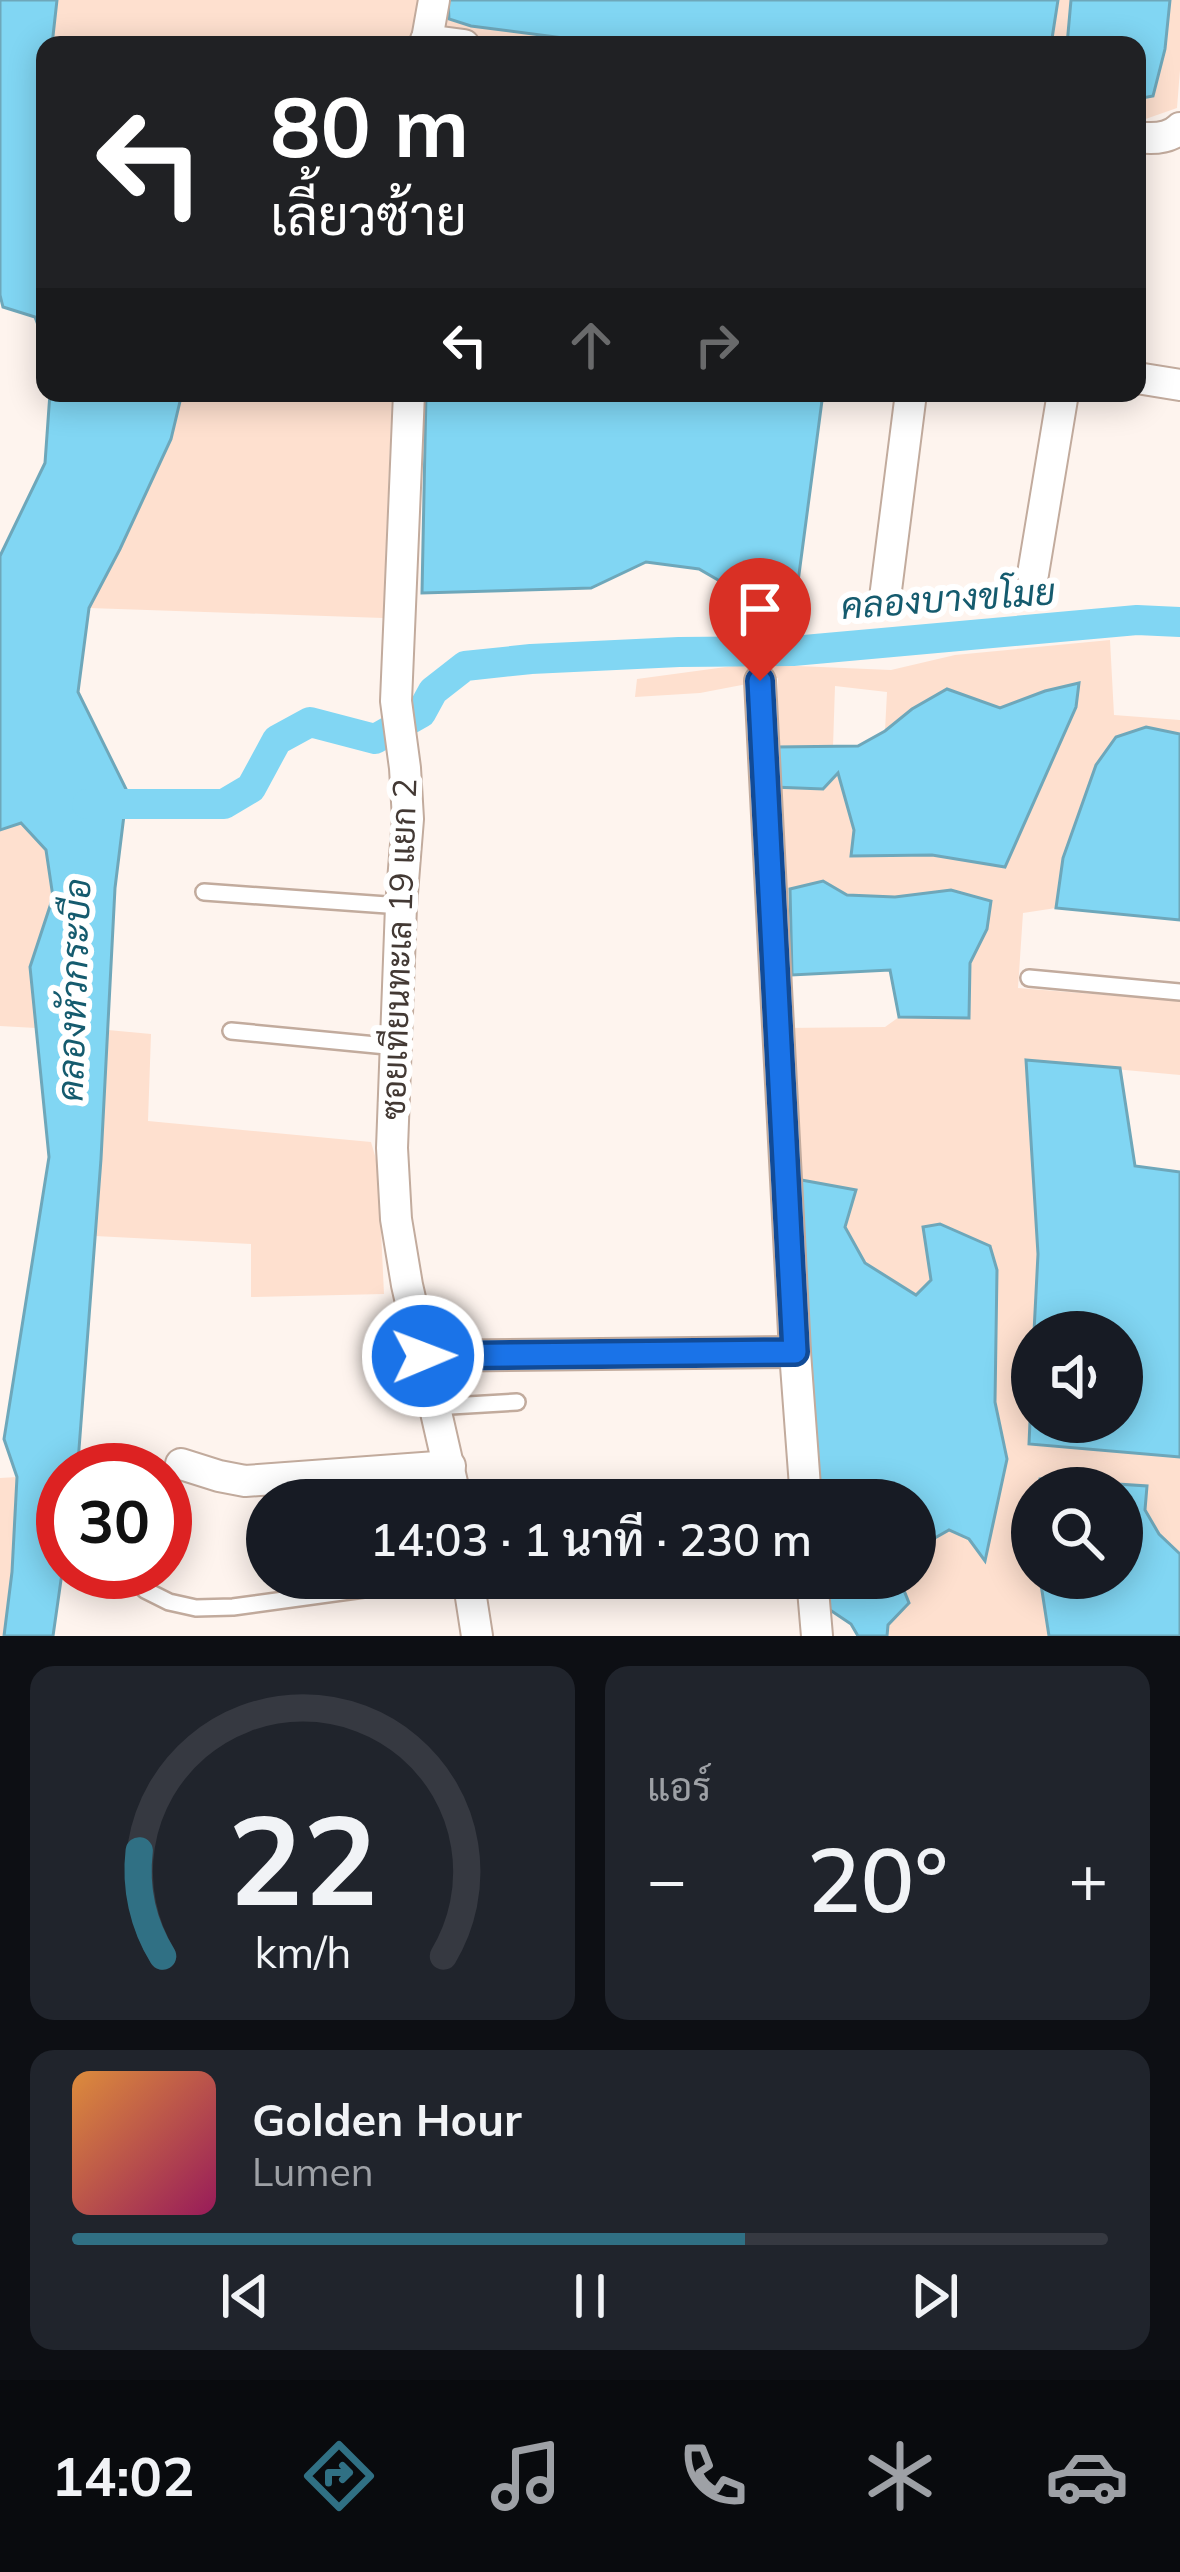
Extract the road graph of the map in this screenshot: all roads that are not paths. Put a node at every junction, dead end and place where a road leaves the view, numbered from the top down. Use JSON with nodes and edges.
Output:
{"nodes":[{"id":1,"x":434,"y":0,"type":"edge"},
{"id":2,"x":427,"y":36,"type":"edge"},
{"id":3,"x":1180,"y":128,"type":"edge"},
{"id":4,"x":1146,"y":138,"type":"edge"},
{"id":5,"x":1146,"y":379,"type":"edge"},
{"id":6,"x":1180,"y":385,"type":"edge"},
{"id":7,"x":409,"y":402,"type":"edge"},
{"id":8,"x":910,"y":402,"type":"edge"},
{"id":9,"x":1062,"y":402,"type":"edge"},
{"id":10,"x":1033,"y":574,"type":"dead end"},
{"id":11,"x":885,"y":598,"type":"dead end"},
{"id":12,"x":760,"y":681,"type":"dead end"},
{"id":13,"x":204,"y":892,"type":"dead end"},
{"id":14,"x":401,"y":906,"type":"junction"},
{"id":15,"x":1029,"y":978,"type":"dead end"},
{"id":16,"x":1180,"y":992,"type":"edge"},
{"id":17,"x":231,"y":1031,"type":"dead end"},
{"id":18,"x":397,"y":1047,"type":"junction"},
{"id":19,"x":795,"y":1352,"type":"junction"},
{"id":20,"x":423,"y":1356,"type":"junction"},
{"id":21,"x":517,"y":1402,"type":"dead end"},
{"id":22,"x":434,"y":1407,"type":"junction"},
{"id":23,"x":450,"y":1466,"type":"junction"},
{"id":24,"x":192,"y":1467,"type":"edge"},
{"id":25,"x":452,"y":1479,"type":"edge"},
{"id":26,"x":804,"y":1479,"type":"edge"},
{"id":27,"x":163,"y":1599,"type":"edge"},
{"id":28,"x":291,"y":1599,"type":"edge"},
{"id":29,"x":471,"y":1599,"type":"edge"},
{"id":30,"x":814,"y":1599,"type":"edge"},
{"id":31,"x":477,"y":1636,"type":"edge"},
{"id":32,"x":817,"y":1636,"type":"edge"}],
"edges":[{"from":1,"to":2,"type":"street"},
{"from":3,"to":4,"type":"street"},
{"from":5,"to":6,"type":"street"},
{"from":7,"to":14,"type":"street","name":"ซอยเทียนทะเล 19 แยก 2"},
{"from":8,"to":11,"type":"street"},
{"from":9,"to":10,"type":"street"},
{"from":12,"to":19,"type":"street"},
{"from":13,"to":14,"type":"lane"},
{"from":14,"to":18,"type":"street","name":"ซอยเทียนทะเล 19 แยก 2"},
{"from":15,"to":16,"type":"lane"},
{"from":17,"to":18,"type":"lane"},
{"from":18,"to":20,"type":"street","name":"ซอยเทียนทะเล 19 แยก 2"},
{"from":19,"to":20,"type":"street"},
{"from":19,"to":26,"type":"street"},
{"from":20,"to":22,"type":"street","name":"ซอยเทียนทะเล 19 แยก 2"},
{"from":21,"to":22,"type":"lane"},
{"from":22,"to":23,"type":"street","name":"ซอยเทียนทะเล 19 แยก 2"},
{"from":23,"to":24,"type":"street"},
{"from":23,"to":25,"type":"street","name":"ซอยเทียนทะเล 19 แยก 2"},
{"from":27,"to":28,"type":"lane"},
{"from":29,"to":31,"type":"street"},
{"from":30,"to":32,"type":"street"}]}
